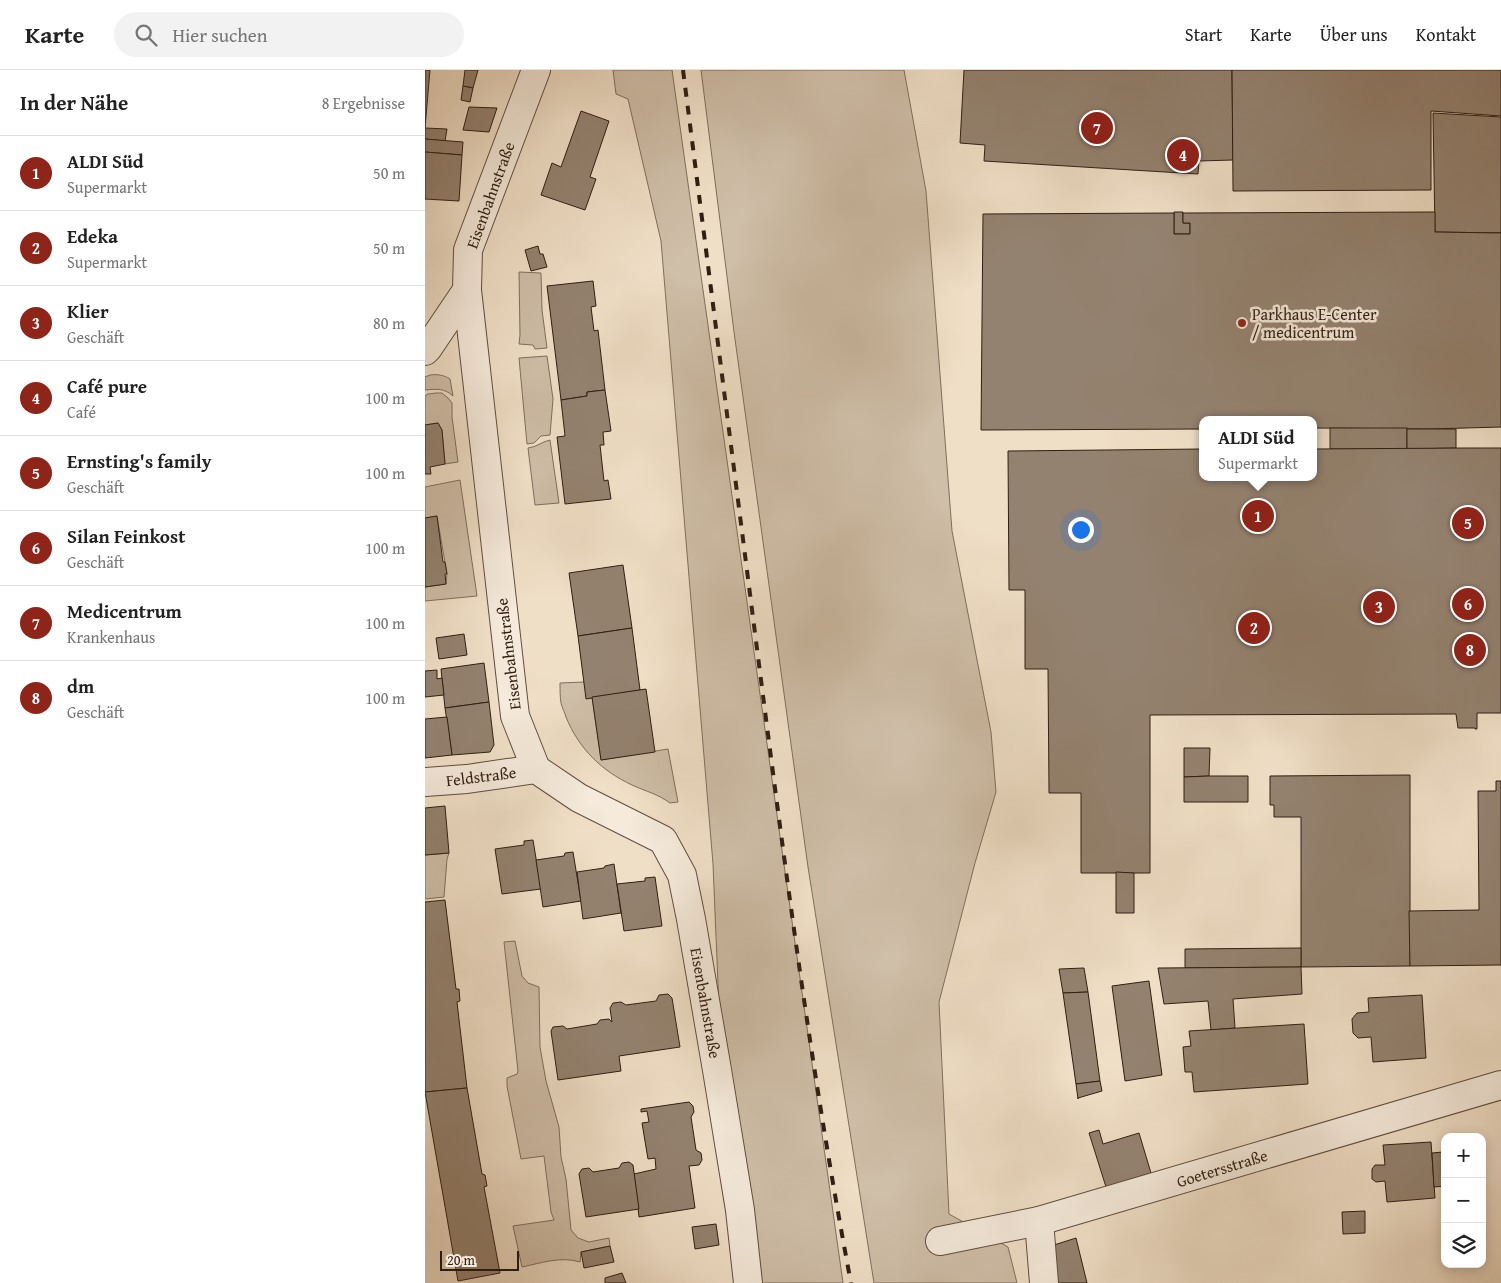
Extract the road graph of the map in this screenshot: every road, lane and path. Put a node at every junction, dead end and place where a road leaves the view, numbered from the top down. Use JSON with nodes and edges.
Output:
{"nodes":[{"id":1,"x":536,"y":70,"type":"edge"},
{"id":2,"x":467,"y":290,"type":"junction"},
{"id":3,"x":425,"y":350,"type":"edge"},
{"id":4,"x":536,"y":769,"type":"junction"},
{"id":5,"x":425,"y":782,"type":"edge"},
{"id":6,"x":1501,"y":1085,"type":"edge"},
{"id":7,"x":1039,"y":1221,"type":"junction"},
{"id":8,"x":940,"y":1241,"type":"dead end"},
{"id":9,"x":748,"y":1283,"type":"edge"},
{"id":10,"x":1044,"y":1283,"type":"edge"}],
"edges":[{"from":1,"to":2,"type":"street","name":"Eisenbahnstraße"},
{"from":2,"to":3,"type":"street"},
{"from":2,"to":4,"type":"street","name":"Eisenbahnstraße"},
{"from":4,"to":5,"type":"street","name":"Feldstraße"},
{"from":4,"to":9,"type":"street","name":"Eisenbahnstraße"},
{"from":6,"to":7,"type":"street","name":"Goetersstraße"},
{"from":7,"to":8,"type":"street","name":"Goetersstraße"},
{"from":7,"to":10,"type":"street"}]}
